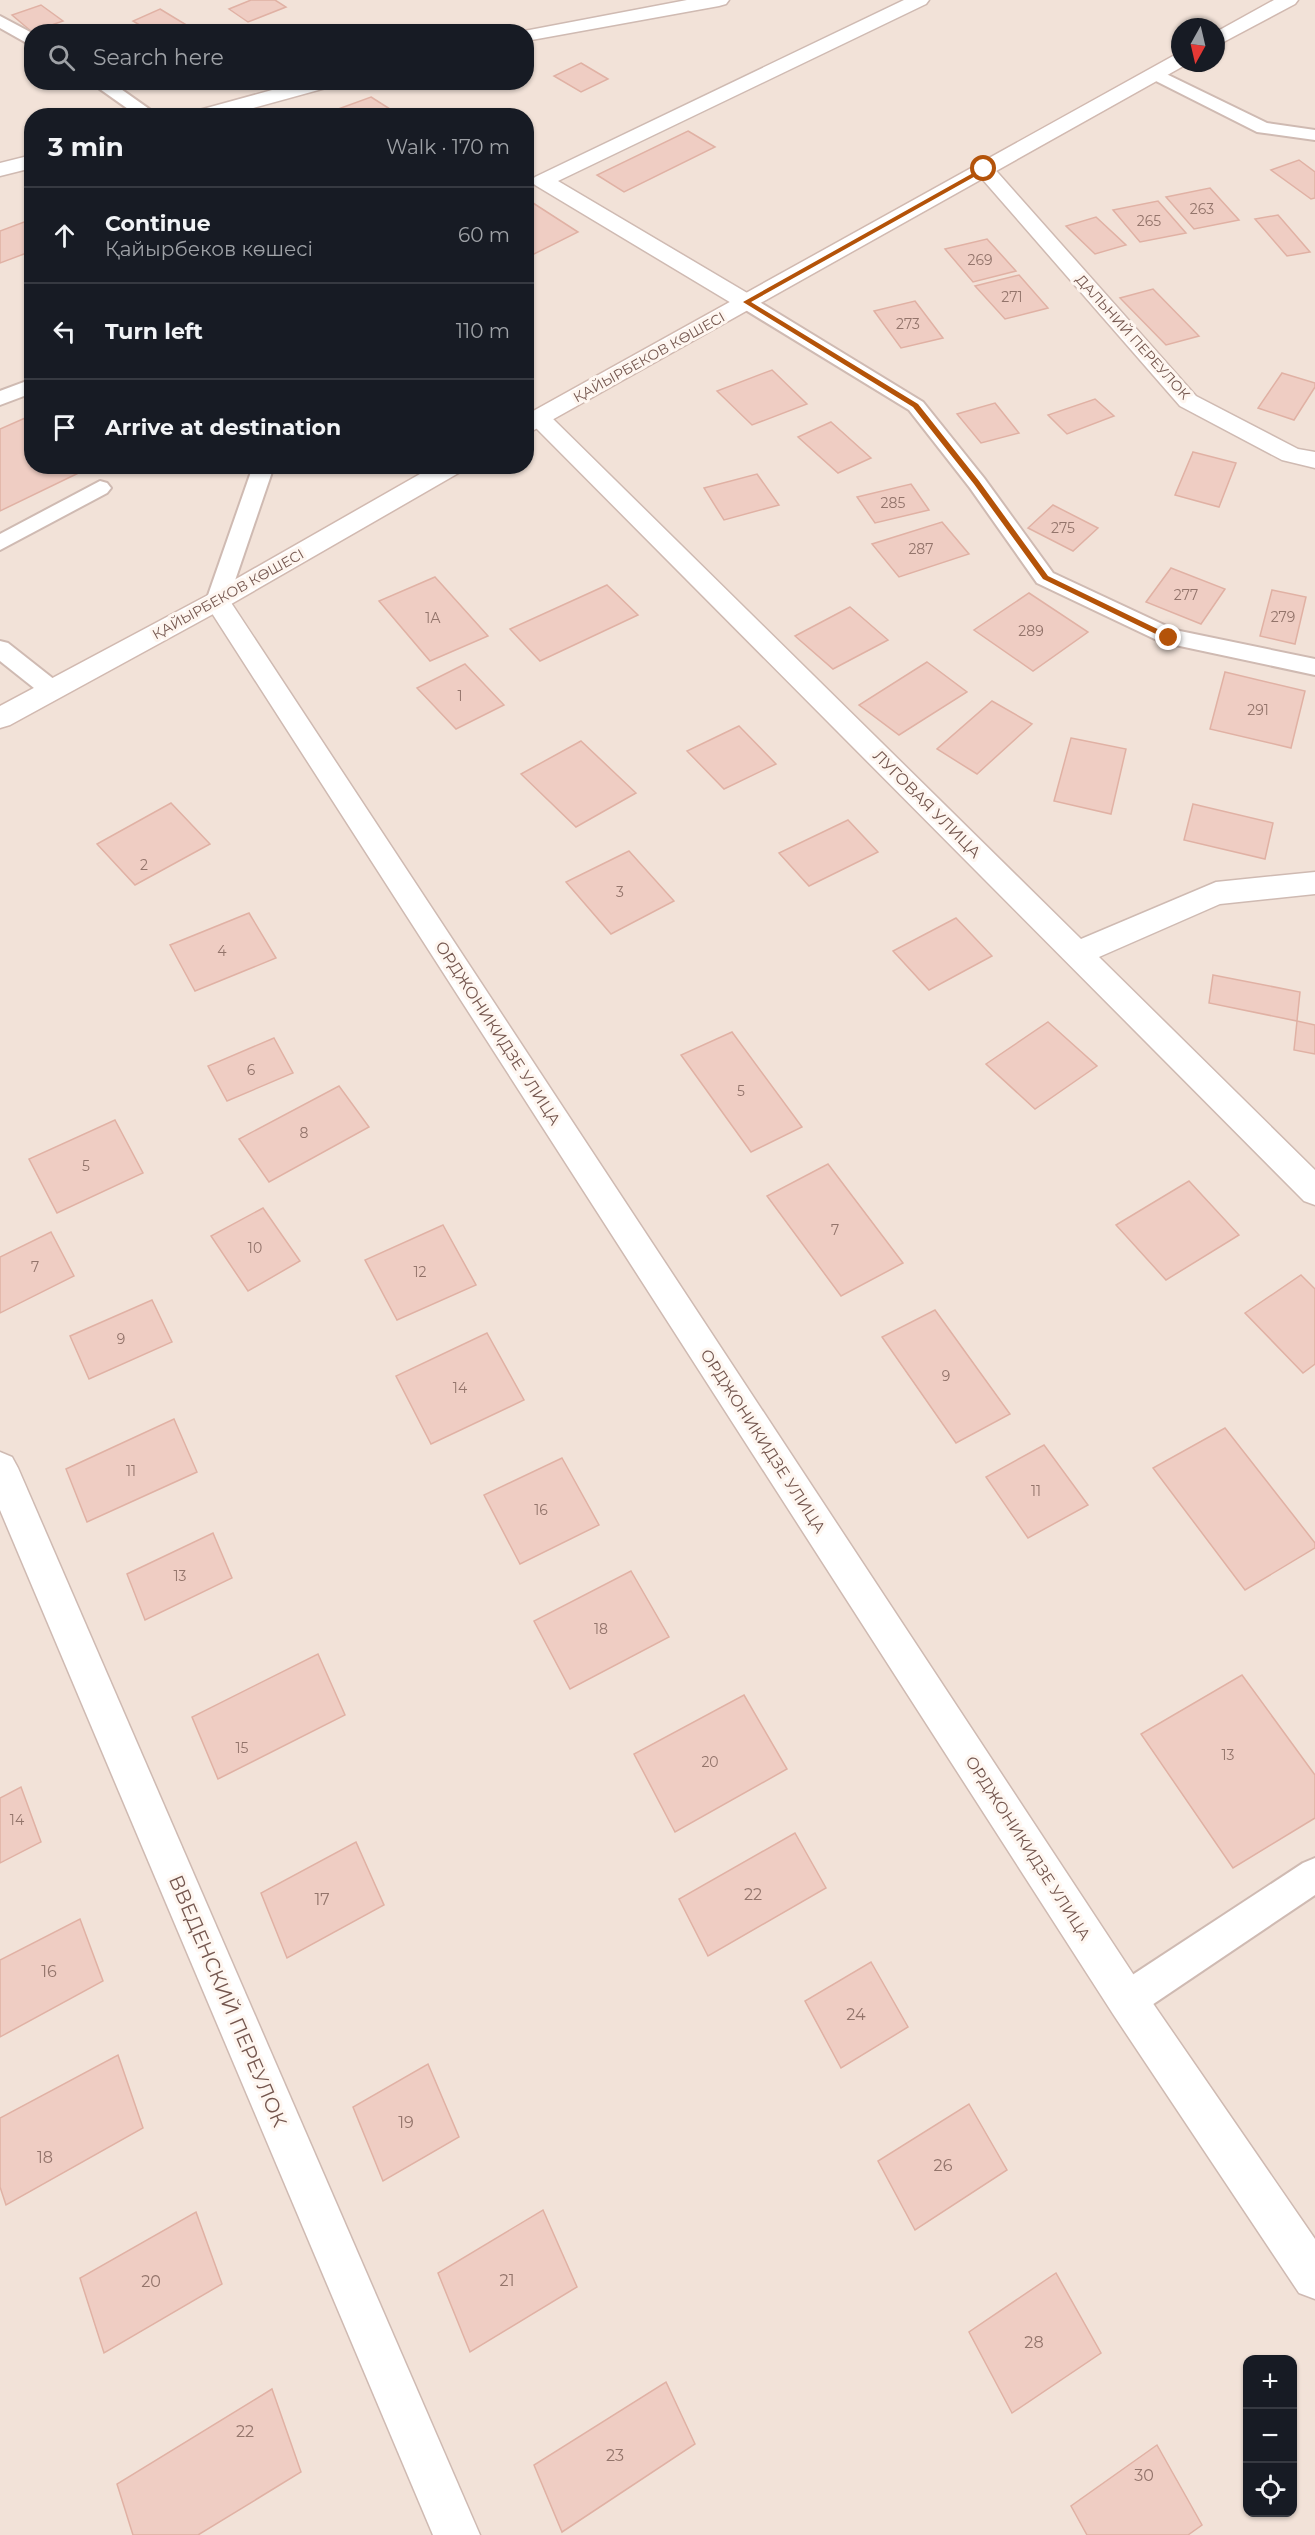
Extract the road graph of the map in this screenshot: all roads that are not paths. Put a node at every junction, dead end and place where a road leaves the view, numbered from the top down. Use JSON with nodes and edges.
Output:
{"nodes":[{"id":1,"x":719,"y":0,"type":"edge"},
{"id":2,"x":919,"y":0,"type":"edge"},
{"id":3,"x":1288,"y":0,"type":"edge"},
{"id":4,"x":0,"y":21,"type":"edge"},
{"id":5,"x":534,"y":34,"type":"edge"},
{"id":6,"x":1225,"y":35,"type":"edge"},
{"id":7,"x":24,"y":36,"type":"edge"},
{"id":8,"x":1171,"y":65,"type":"edge"},
{"id":9,"x":1156,"y":74,"type":"junction"},
{"id":10,"x":111,"y":90,"type":"edge"},
{"id":11,"x":296,"y":90,"type":"edge"},
{"id":12,"x":139,"y":108,"type":"edge"},
{"id":13,"x":229,"y":108,"type":"edge"},
{"id":14,"x":1315,"y":135,"type":"edge"},
{"id":15,"x":24,"y":163,"type":"edge"},
{"id":16,"x":984,"y":169,"type":"junction"},
{"id":17,"x":0,"y":170,"type":"edge"},
{"id":18,"x":746,"y":302,"type":"junction"},
{"id":19,"x":24,"y":389,"type":"edge"},
{"id":20,"x":0,"y":399,"type":"edge"},
{"id":21,"x":534,"y":417,"type":"edge"},
{"id":22,"x":534,"y":422,"type":"edge"},
{"id":23,"x":1315,"y":460,"type":"edge"},
{"id":24,"x":261,"y":474,"type":"edge"},
{"id":25,"x":439,"y":474,"type":"edge"},
{"id":26,"x":100,"y":488,"type":"dead end"},
{"id":27,"x":0,"y":543,"type":"edge"},
{"id":28,"x":217,"y":601,"type":"junction"},
{"id":29,"x":0,"y":649,"type":"edge"},
{"id":30,"x":1315,"y":667,"type":"edge"},
{"id":31,"x":52,"y":690,"type":"junction"},
{"id":32,"x":0,"y":718,"type":"edge"},
{"id":33,"x":1315,"y":883,"type":"edge"},
{"id":34,"x":1077,"y":954,"type":"junction"},
{"id":35,"x":1315,"y":1191,"type":"edge"},
{"id":36,"x":0,"y":1468,"type":"edge"},
{"id":37,"x":1315,"y":1875,"type":"edge"},
{"id":38,"x":1127,"y":2000,"type":"junction"},
{"id":39,"x":1315,"y":2277,"type":"edge"},
{"id":40,"x":457,"y":2535,"type":"edge"}],
"edges":[{"from":1,"to":5,"type":"street"},
{"from":2,"to":18,"type":"street"},
{"from":3,"to":6,"type":"street"},
{"from":4,"to":7,"type":"lane"},
{"from":8,"to":9,"type":"street","name":"ҚАЙЫРБЕКОВ КӨШЕСІ"},
{"from":9,"to":14,"type":"lane"},
{"from":9,"to":16,"type":"street","name":"ҚАЙЫРБЕКОВ КӨШЕСІ"},
{"from":10,"to":12,"type":"lane"},
{"from":11,"to":13,"type":"street"},
{"from":15,"to":17,"type":"street"},
{"from":16,"to":18,"type":"street","name":"ҚАЙЫРБЕКОВ КӨШЕСІ"},
{"from":16,"to":23,"type":"street","name":"ДАЛЬНИЙ ПЕРЕУЛОК"},
{"from":18,"to":21,"type":"street","name":"ҚАЙЫРБЕКОВ КӨШЕСІ"},
{"from":18,"to":30,"type":"lane"},
{"from":19,"to":20,"type":"lane"},
{"from":22,"to":34,"type":"street","name":"ЛУГОВАЯ УЛИЦА"},
{"from":24,"to":28,"type":"lane"},
{"from":25,"to":28,"type":"street","name":"ҚАЙЫРБЕКОВ КӨШЕСІ"},
{"from":26,"to":27,"type":"lane"},
{"from":28,"to":31,"type":"street","name":"ҚАЙЫРБЕКОВ КӨШЕСІ"},
{"from":28,"to":38,"type":"street","name":"ОРДЖОНИКИДЗЕ УЛИЦА"},
{"from":29,"to":31,"type":"lane"},
{"from":31,"to":32,"type":"street","name":"ҚАЙЫРБЕКОВ КӨШЕСІ"},
{"from":33,"to":34,"type":"street"},
{"from":34,"to":35,"type":"street","name":"ЛУГОВАЯ УЛИЦА"},
{"from":36,"to":40,"type":"street","name":"ВВЕДЕНСКИЙ ПЕРЕУЛОК"},
{"from":37,"to":38,"type":"lane"},
{"from":38,"to":39,"type":"street","name":"ОРДЖОНИКИДЗЕ УЛИЦА"}]}
